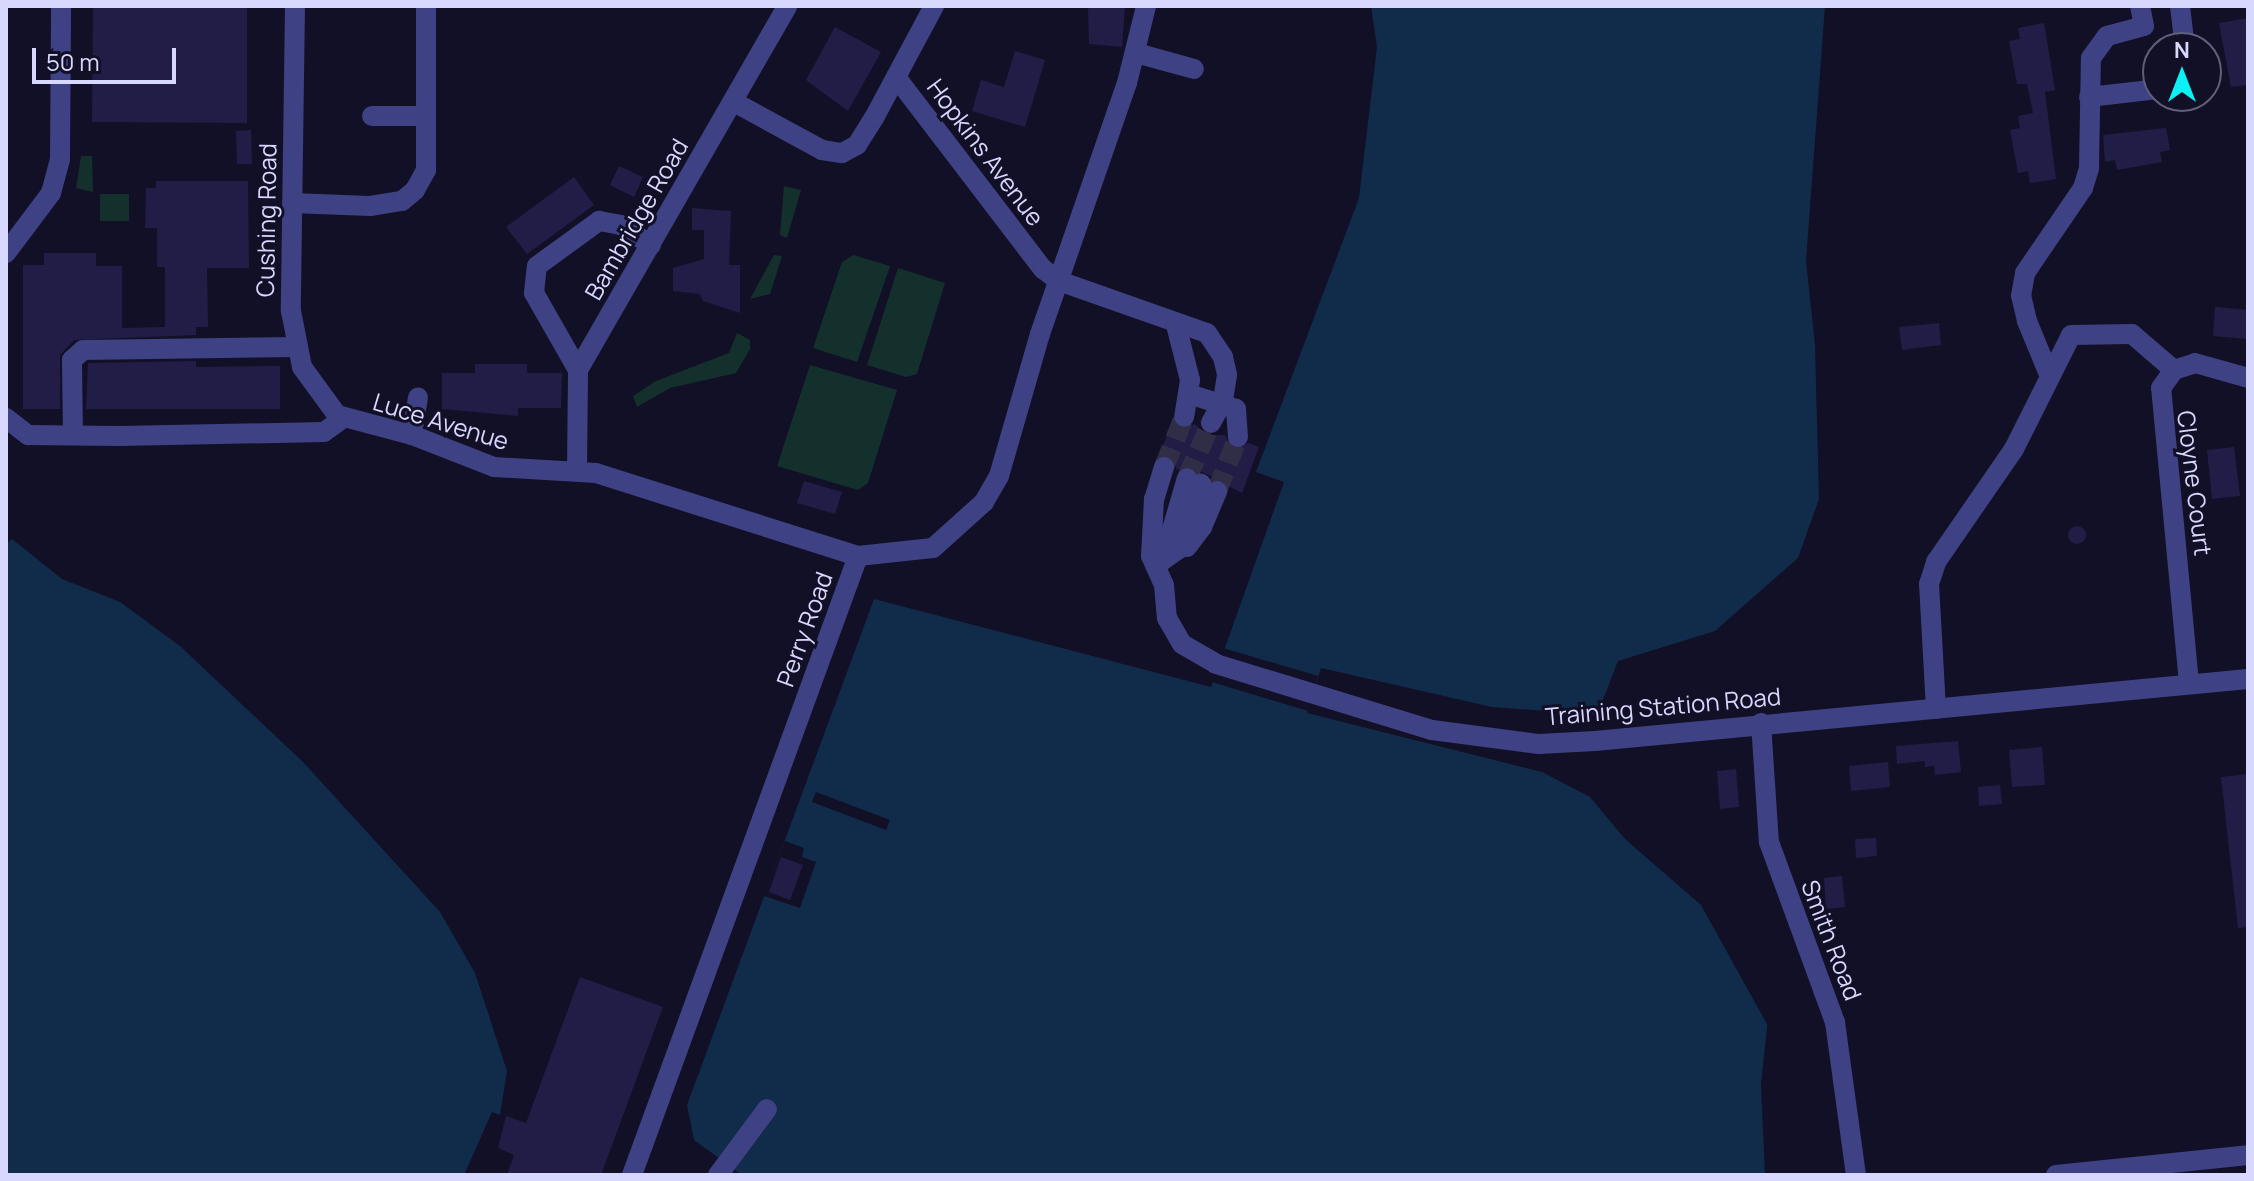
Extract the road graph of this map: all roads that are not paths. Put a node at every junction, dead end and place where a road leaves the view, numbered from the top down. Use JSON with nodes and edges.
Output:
{"nodes":[{"id":1,"x":61,"y":6,"type":"edge"},
{"id":2,"x":278,"y":6,"type":"edge"},
{"id":3,"x":295,"y":6,"type":"edge"},
{"id":4,"x":426,"y":6,"type":"edge"},
{"id":5,"x":787,"y":6,"type":"edge"},
{"id":6,"x":934,"y":6,"type":"edge"},
{"id":7,"x":1146,"y":6,"type":"edge"},
{"id":8,"x":2181,"y":14,"type":"edge"},
{"id":9,"x":2142,"y":16,"type":"edge"},
{"id":10,"x":295,"y":38,"type":"junction"},
{"id":11,"x":1136,"y":53,"type":"junction"},
{"id":12,"x":1194,"y":69,"type":"dead end"},
{"id":13,"x":896,"y":77,"type":"junction"},
{"id":14,"x":2142,"y":91,"type":"edge"},
{"id":15,"x":2089,"y":97,"type":"junction"},
{"id":16,"x":734,"y":102,"type":"junction"},
{"id":17,"x":372,"y":116,"type":"dead end"},
{"id":18,"x":426,"y":116,"type":"junction"},
{"id":19,"x":292,"y":203,"type":"junction"},
{"id":20,"x":651,"y":245,"type":"junction"},
{"id":21,"x":6,"y":253,"type":"edge"},
{"id":22,"x":1059,"y":281,"type":"junction"},
{"id":23,"x":1176,"y":325,"type":"junction"},
{"id":24,"x":297,"y":347,"type":"junction"},
{"id":25,"x":578,"y":370,"type":"junction"},
{"id":26,"x":2174,"y":370,"type":"junction"},
{"id":27,"x":2048,"y":372,"type":"junction"},
{"id":28,"x":2248,"y":378,"type":"edge"},
{"id":29,"x":1189,"y":394,"type":"junction"},
{"id":30,"x":418,"y":397,"type":"dead end"},
{"id":31,"x":1223,"y":401,"type":"junction"},
{"id":32,"x":1184,"y":417,"type":"tunnel mouth"},
{"id":33,"x":6,"y":418,"type":"edge"},
{"id":34,"x":342,"y":419,"type":"junction"},
{"id":35,"x":73,"y":435,"type":"junction"},
{"id":36,"x":412,"y":435,"type":"junction"},
{"id":37,"x":577,"y":469,"type":"junction"},
{"id":38,"x":1197,"y":486,"type":"junction"},
{"id":39,"x":858,"y":556,"type":"junction"},
{"id":40,"x":1166,"y":558,"type":"junction"},
{"id":41,"x":2246,"y":680,"type":"edge"},
{"id":42,"x":2189,"y":683,"type":"junction"},
{"id":43,"x":1936,"y":709,"type":"junction"},
{"id":44,"x":1761,"y":723,"type":"junction"},
{"id":45,"x":767,"y":1109,"type":"dead end"},
{"id":46,"x":2248,"y":1155,"type":"edge"},
{"id":47,"x":634,"y":1171,"type":"edge"},
{"id":48,"x":718,"y":1175,"type":"edge"},
{"id":49,"x":1856,"y":1175,"type":"edge"},
{"id":50,"x":2056,"y":1175,"type":"edge"}],
"edges":[{"from":1,"to":21,"type":"street"},
{"from":2,"to":10,"type":"street"},
{"from":3,"to":10,"type":"street","name":"Cushing Road"},
{"from":4,"to":18,"type":"street"},
{"from":5,"to":16,"type":"street","name":"Bambridge Road"},
{"from":6,"to":13,"type":"street","name":"Hopkins Avenue"},
{"from":7,"to":11,"type":"street","name":"Perry Road"},
{"from":8,"to":9,"type":"street"},
{"from":9,"to":15,"type":"street"},
{"from":10,"to":19,"type":"street","name":"Cushing Road"},
{"from":11,"to":12,"type":"street"},
{"from":11,"to":22,"type":"street","name":"Perry Road"},
{"from":13,"to":16,"type":"street"},
{"from":13,"to":22,"type":"street","name":"Hopkins Avenue"},
{"from":14,"to":15,"type":"street"},
{"from":15,"to":27,"type":"street"},
{"from":16,"to":20,"type":"street","name":"Bambridge Road"},
{"from":17,"to":18,"type":"street"},
{"from":18,"to":19,"type":"street"},
{"from":19,"to":24,"type":"street","name":"Cushing Road"},
{"from":20,"to":25,"type":"street","name":"Bambridge Road"},
{"from":20,"to":25,"type":"street"},
{"from":22,"to":23,"type":"street"},
{"from":22,"to":39,"type":"street","name":"Perry Road"},
{"from":23,"to":29,"type":"street"},
{"from":23,"to":31,"type":"street"},
{"from":24,"to":34,"type":"street","name":"Cushing Road"},
{"from":24,"to":35,"type":"street"},
{"from":25,"to":37,"type":"street","name":"Bambridge Road"},
{"from":26,"to":27,"type":"street"},
{"from":26,"to":28,"type":"street"},
{"from":26,"to":42,"type":"street","name":"Cloyne Court"},
{"from":27,"to":43,"type":"street"},
{"from":29,"to":31,"type":"street"},
{"from":29,"to":32,"type":"street"},
{"from":30,"to":36,"type":"street"},
{"from":31,"to":31,"type":"street"},
{"from":33,"to":35,"type":"street","name":"Luce Avenue"},
{"from":34,"to":35,"type":"street","name":"Luce Avenue"},
{"from":34,"to":36,"type":"street","name":"Luce Avenue"},
{"from":36,"to":37,"type":"street","name":"Luce Avenue"},
{"from":37,"to":39,"type":"street","name":"Luce Avenue"},
{"from":38,"to":40,"type":"street"},
{"from":38,"to":40,"type":"street"},
{"from":38,"to":40,"type":"street","name":"Training Station Road"},
{"from":39,"to":47,"type":"street","name":"Perry Road"},
{"from":40,"to":44,"type":"street","name":"Training Station Road"},
{"from":41,"to":42,"type":"street","name":"Training Station Road"},
{"from":42,"to":43,"type":"street","name":"Training Station Road"},
{"from":43,"to":44,"type":"street","name":"Training Station Road"},
{"from":44,"to":49,"type":"street","name":"Smith Road"},
{"from":45,"to":48,"type":"street"},
{"from":46,"to":50,"type":"street"}]}
